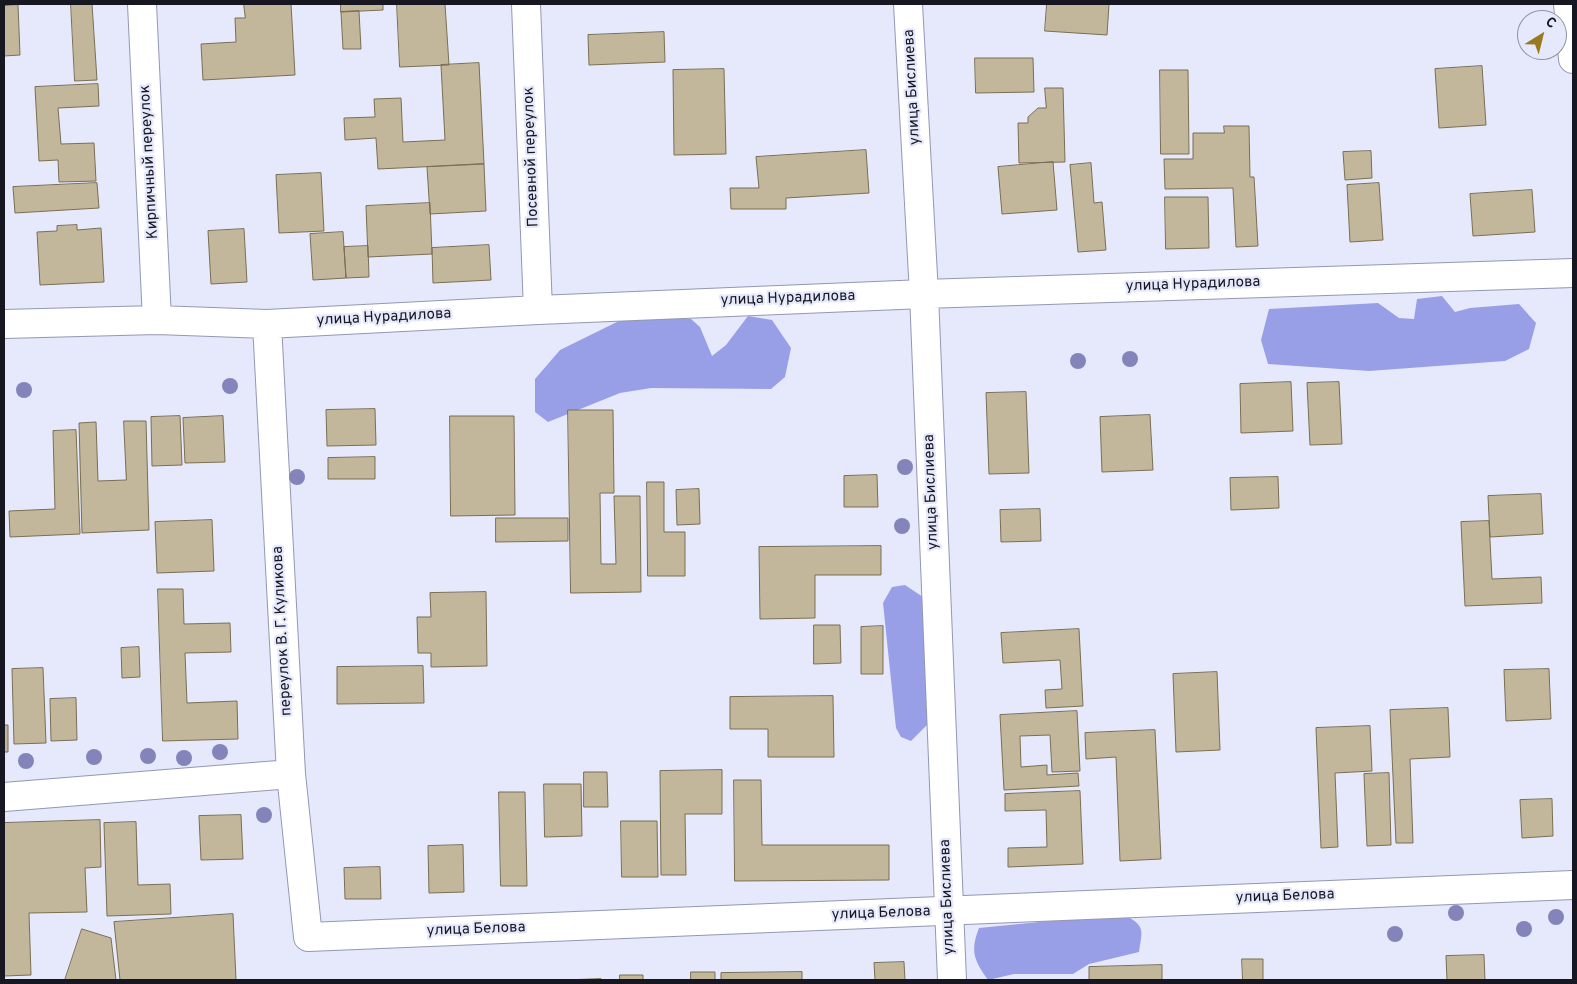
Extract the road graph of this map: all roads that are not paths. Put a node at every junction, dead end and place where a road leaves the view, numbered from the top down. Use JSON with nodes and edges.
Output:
{"nodes":[{"id":1,"x":142,"y":4,"type":"edge"},
{"id":2,"x":526,"y":4,"type":"edge"},
{"id":3,"x":908,"y":4,"type":"edge"},
{"id":4,"x":1568,"y":4,"type":"edge"},
{"id":5,"x":1573,"y":59,"type":"edge"},
{"id":6,"x":1573,"y":274,"type":"edge"},
{"id":7,"x":924,"y":294,"type":"junction"},
{"id":8,"x":538,"y":310,"type":"junction"},
{"id":9,"x":157,"y":320,"type":"junction"},
{"id":10,"x":4,"y":324,"type":"edge"},
{"id":11,"x":267,"y":324,"type":"junction"},
{"id":12,"x":291,"y":774,"type":"junction"},
{"id":13,"x":4,"y":797,"type":"edge"},
{"id":14,"x":1573,"y":885,"type":"edge"},
{"id":15,"x":948,"y":912,"type":"junction"},
{"id":16,"x":308,"y":937,"type":"joint"},
{"id":17,"x":952,"y":980,"type":"edge"}],
"edges":[{"from":1,"to":9,"type":"street","name":"Кирпичный переулок"},
{"from":2,"to":8,"type":"street","name":"Посевной переулок"},
{"from":3,"to":7,"type":"street","name":"улица Бислиева"},
{"from":4,"to":5,"type":"street"},
{"from":6,"to":7,"type":"street","name":"улица Нурадилова"},
{"from":7,"to":8,"type":"street","name":"улица Нурадилова"},
{"from":7,"to":15,"type":"street","name":"улица Бислиева"},
{"from":8,"to":11,"type":"street","name":"улица Нурадилова"},
{"from":9,"to":10,"type":"street","name":"улица Нурадилова"},
{"from":9,"to":11,"type":"street","name":"улица Нурадилова"},
{"from":11,"to":12,"type":"street","name":"переулок В. Г. Куликова"},
{"from":12,"to":13,"type":"street"},
{"from":12,"to":16,"type":"street","name":"переулок В. Г. Куликова"},
{"from":14,"to":15,"type":"street","name":"улица Белова"},
{"from":15,"to":16,"type":"street","name":"улица Белова"},
{"from":15,"to":17,"type":"street","name":"улица Бислиева"}]}
